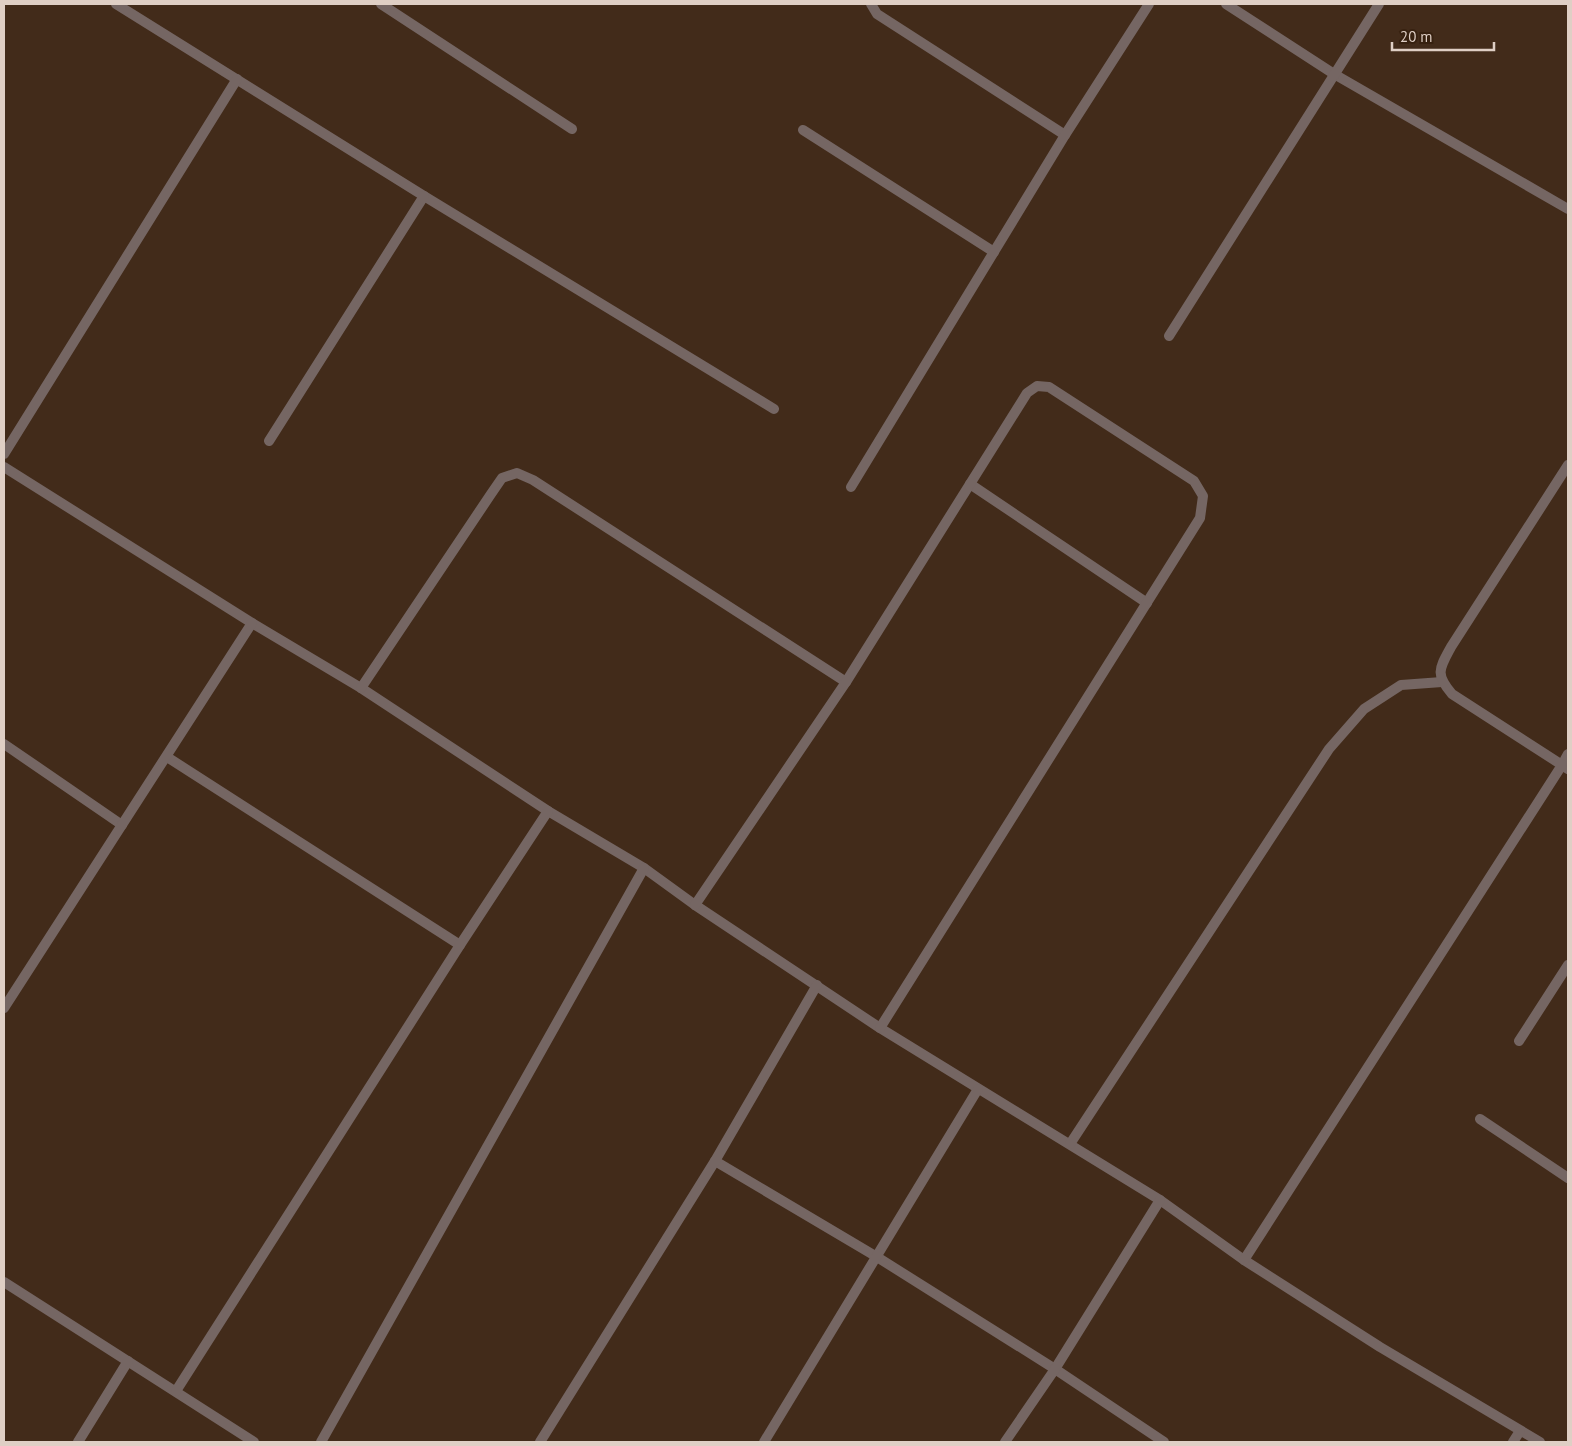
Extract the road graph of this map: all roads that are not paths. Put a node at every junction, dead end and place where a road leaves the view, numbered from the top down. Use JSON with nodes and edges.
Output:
{"nodes":[{"id":1,"x":116,"y":4,"type":"edge"},
{"id":2,"x":381,"y":4,"type":"edge"},
{"id":3,"x":871,"y":4,"type":"edge"},
{"id":4,"x":1149,"y":4,"type":"edge"},
{"id":5,"x":1226,"y":4,"type":"edge"},
{"id":6,"x":1379,"y":4,"type":"edge"},
{"id":7,"x":1334,"y":74,"type":"junction"},
{"id":8,"x":237,"y":79,"type":"junction"},
{"id":9,"x":572,"y":129,"type":"dead end"},
{"id":10,"x":803,"y":130,"type":"dead end"},
{"id":11,"x":1065,"y":135,"type":"junction"},
{"id":12,"x":424,"y":196,"type":"junction"},
{"id":13,"x":1568,"y":209,"type":"edge"},
{"id":14,"x":994,"y":252,"type":"junction"},
{"id":15,"x":1169,"y":336,"type":"dead end"},
{"id":16,"x":774,"y":409,"type":"dead end"},
{"id":17,"x":269,"y":441,"type":"dead end"},
{"id":18,"x":4,"y":454,"type":"edge"},
{"id":19,"x":1568,"y":465,"type":"edge"},
{"id":20,"x":4,"y":467,"type":"edge"},
{"id":21,"x":970,"y":484,"type":"junction"},
{"id":22,"x":851,"y":487,"type":"dead end"},
{"id":23,"x":1147,"y":604,"type":"junction"},
{"id":24,"x":252,"y":623,"type":"junction"},
{"id":25,"x":846,"y":682,"type":"junction"},
{"id":26,"x":1442,"y":682,"type":"junction"},
{"id":27,"x":361,"y":688,"type":"junction"},
{"id":28,"x":4,"y":744,"type":"edge"},
{"id":29,"x":1568,"y":754,"type":"edge"},
{"id":30,"x":166,"y":757,"type":"junction"},
{"id":31,"x":1565,"y":767,"type":"edge"},
{"id":32,"x":548,"y":811,"type":"junction"},
{"id":33,"x":122,"y":825,"type":"junction"},
{"id":34,"x":644,"y":868,"type":"junction"},
{"id":35,"x":696,"y":904,"type":"junction"},
{"id":36,"x":460,"y":945,"type":"junction"},
{"id":37,"x":1568,"y":965,"type":"edge"},
{"id":38,"x":817,"y":985,"type":"junction"},
{"id":39,"x":5,"y":1003,"type":"edge"},
{"id":40,"x":880,"y":1028,"type":"junction"},
{"id":41,"x":1519,"y":1041,"type":"dead end"},
{"id":42,"x":978,"y":1089,"type":"junction"},
{"id":43,"x":1480,"y":1119,"type":"dead end"},
{"id":44,"x":1070,"y":1144,"type":"junction"},
{"id":45,"x":715,"y":1161,"type":"junction"},
{"id":46,"x":1568,"y":1178,"type":"edge"},
{"id":47,"x":1160,"y":1200,"type":"junction"},
{"id":48,"x":877,"y":1257,"type":"junction"},
{"id":49,"x":1244,"y":1260,"type":"junction"},
{"id":50,"x":4,"y":1282,"type":"edge"},
{"id":51,"x":128,"y":1361,"type":"junction"},
{"id":52,"x":1055,"y":1369,"type":"junction"},
{"id":53,"x":176,"y":1391,"type":"junction"},
{"id":54,"x":1520,"y":1430,"type":"junction"},
{"id":55,"x":78,"y":1442,"type":"edge"},
{"id":56,"x":254,"y":1442,"type":"edge"},
{"id":57,"x":321,"y":1442,"type":"edge"},
{"id":58,"x":540,"y":1442,"type":"edge"},
{"id":59,"x":764,"y":1442,"type":"edge"},
{"id":60,"x":1004,"y":1442,"type":"edge"},
{"id":61,"x":1164,"y":1442,"type":"edge"},
{"id":62,"x":1513,"y":1442,"type":"edge"},
{"id":63,"x":1540,"y":1442,"type":"edge"}],
"edges":[{"from":1,"to":8,"type":"street"},
{"from":2,"to":9,"type":"street"},
{"from":3,"to":11,"type":"street"},
{"from":4,"to":11,"type":"street"},
{"from":5,"to":7,"type":"street"},
{"from":6,"to":7,"type":"street"},
{"from":7,"to":13,"type":"street"},
{"from":7,"to":15,"type":"street"},
{"from":8,"to":12,"type":"street"},
{"from":8,"to":18,"type":"street"},
{"from":10,"to":14,"type":"street"},
{"from":11,"to":14,"type":"street"},
{"from":12,"to":16,"type":"street"},
{"from":12,"to":17,"type":"street"},
{"from":14,"to":22,"type":"street"},
{"from":19,"to":26,"type":"street"},
{"from":20,"to":24,"type":"street"},
{"from":21,"to":23,"type":"street"},
{"from":21,"to":23,"type":"street"},
{"from":21,"to":25,"type":"street"},
{"from":23,"to":40,"type":"street"},
{"from":24,"to":27,"type":"street"},
{"from":24,"to":30,"type":"street"},
{"from":25,"to":27,"type":"street"},
{"from":25,"to":35,"type":"street"},
{"from":26,"to":31,"type":"street"},
{"from":26,"to":44,"type":"street"},
{"from":27,"to":32,"type":"street"},
{"from":28,"to":33,"type":"street"},
{"from":29,"to":31,"type":"street"},
{"from":30,"to":33,"type":"street"},
{"from":30,"to":36,"type":"street"},
{"from":31,"to":49,"type":"street"},
{"from":32,"to":34,"type":"street"},
{"from":32,"to":36,"type":"street"},
{"from":33,"to":39,"type":"street"},
{"from":34,"to":35,"type":"street"},
{"from":34,"to":57,"type":"street"},
{"from":35,"to":38,"type":"street"},
{"from":36,"to":53,"type":"street"},
{"from":37,"to":41,"type":"street"},
{"from":38,"to":40,"type":"street"},
{"from":38,"to":45,"type":"street"},
{"from":40,"to":42,"type":"street"},
{"from":42,"to":44,"type":"street"},
{"from":42,"to":48,"type":"street"},
{"from":43,"to":46,"type":"street"},
{"from":44,"to":47,"type":"street"},
{"from":45,"to":48,"type":"street"},
{"from":45,"to":58,"type":"street"},
{"from":47,"to":49,"type":"street"},
{"from":47,"to":52,"type":"street"},
{"from":48,"to":52,"type":"street"},
{"from":48,"to":59,"type":"street"},
{"from":49,"to":54,"type":"street"},
{"from":50,"to":51,"type":"street"},
{"from":51,"to":53,"type":"street"},
{"from":51,"to":55,"type":"street"},
{"from":52,"to":60,"type":"street"},
{"from":52,"to":61,"type":"street"},
{"from":53,"to":56,"type":"street"},
{"from":54,"to":62,"type":"street"},
{"from":54,"to":63,"type":"street"}]}
